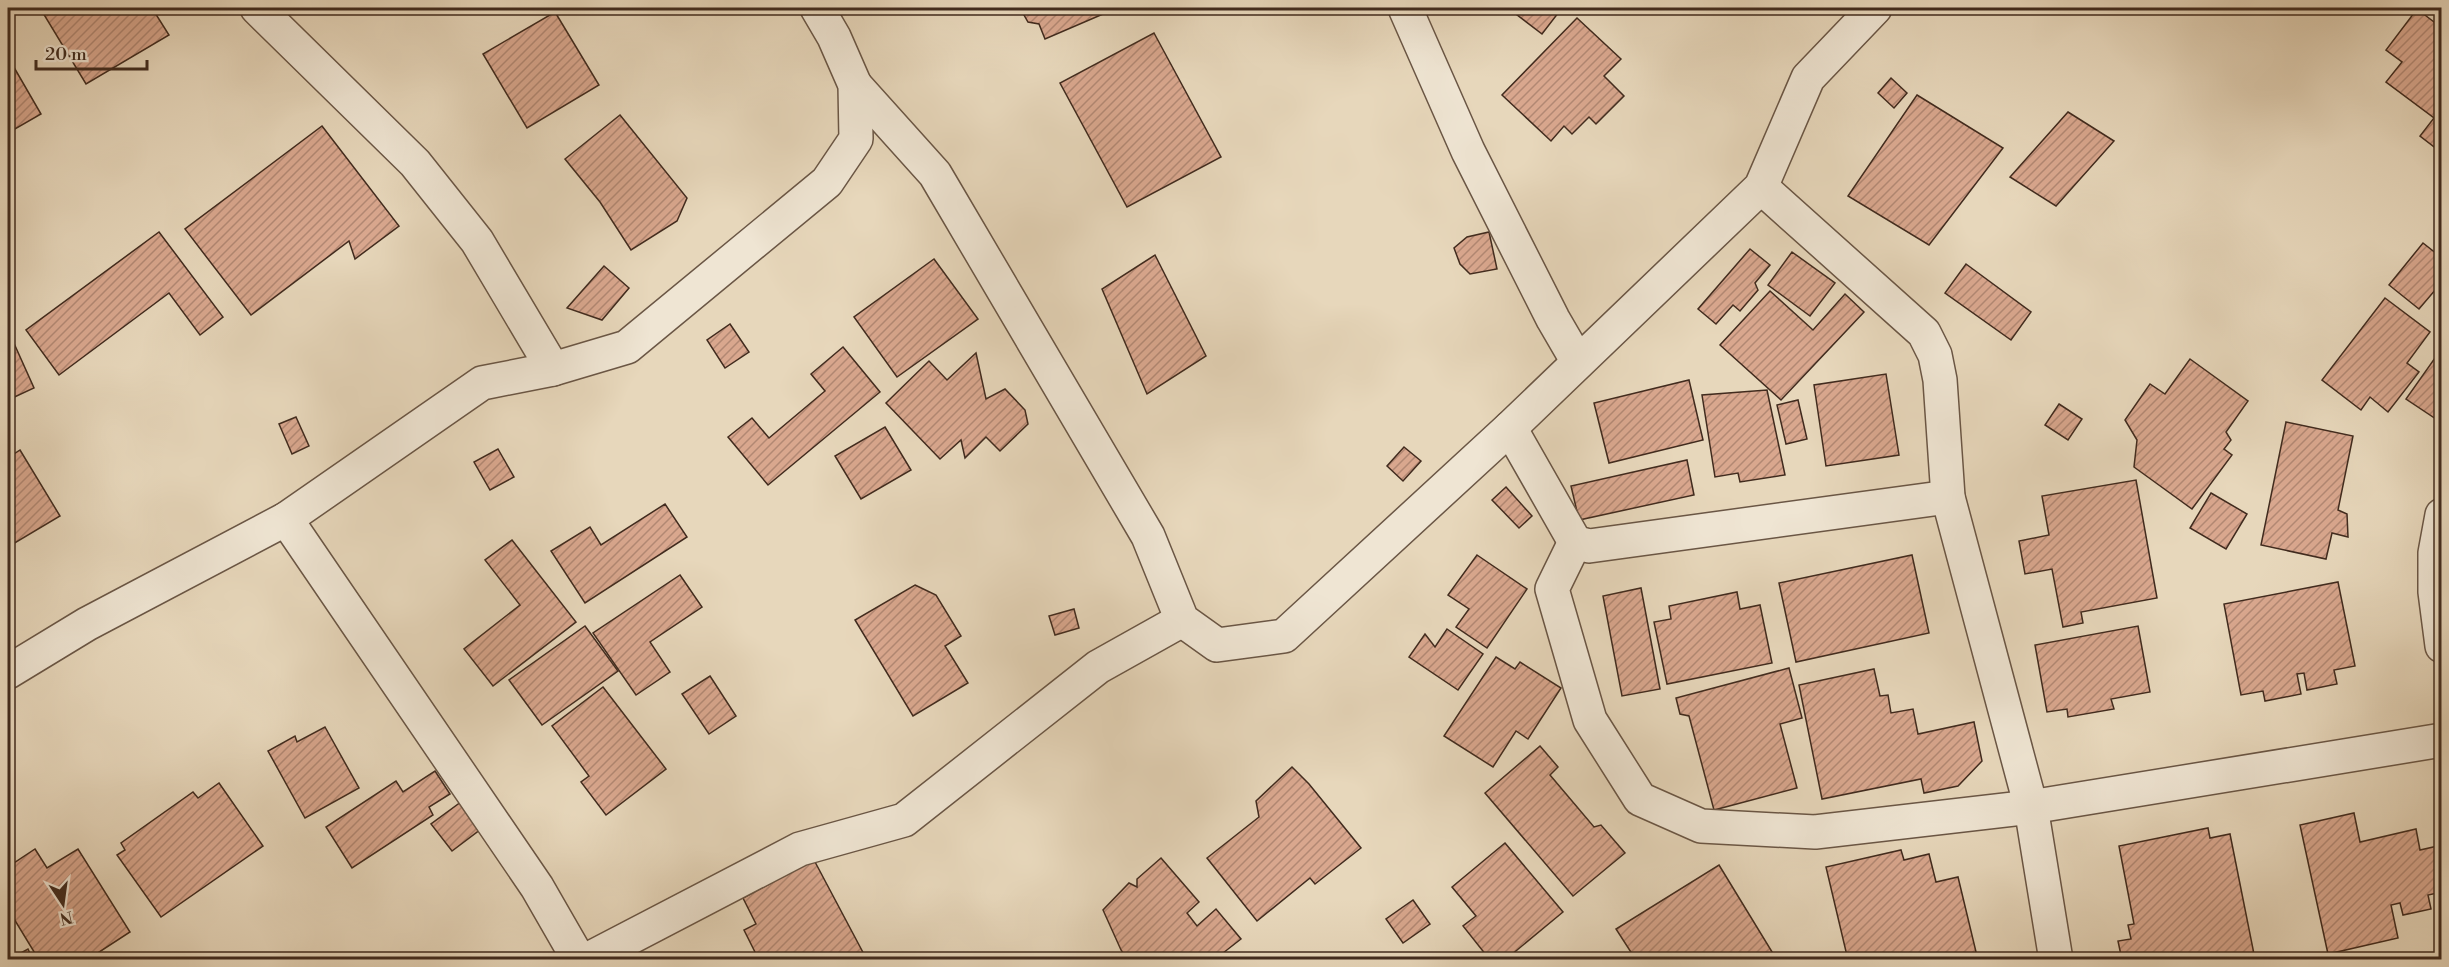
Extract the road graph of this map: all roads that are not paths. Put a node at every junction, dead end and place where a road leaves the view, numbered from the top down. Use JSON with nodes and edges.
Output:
{"nodes":[{"id":1,"x":256,"y":8,"type":"edge"},
{"id":2,"x":818,"y":8,"type":"edge"},
{"id":3,"x":1405,"y":8,"type":"edge"},
{"id":4,"x":1875,"y":8,"type":"edge"},
{"id":5,"x":855,"y":85,"type":"junction"},
{"id":6,"x":1761,"y":187,"type":"junction"},
{"id":7,"x":1578,"y":362,"type":"junction"},
{"id":8,"x":553,"y":369,"type":"junction"},
{"id":9,"x":1510,"y":428,"type":"junction"},
{"id":10,"x":1948,"y":497,"type":"junction"},
{"id":11,"x":2442,"y":515,"type":"edge"},
{"id":12,"x":286,"y":519,"type":"junction"},
{"id":13,"x":1575,"y":542,"type":"junction"},
{"id":14,"x":1182,"y":620,"type":"junction"},
{"id":15,"x":2442,"y":646,"type":"edge"},
{"id":16,"x":8,"y":672,"type":"edge"},
{"id":17,"x":2442,"y":740,"type":"edge"},
{"id":18,"x":2031,"y":807,"type":"junction"},
{"id":19,"x":579,"y":960,"type":"edge"},
{"id":20,"x":587,"y":960,"type":"edge"},
{"id":21,"x":2056,"y":960,"type":"edge"}],
"edges":[{"from":1,"to":8,"type":"street"},
{"from":2,"to":5,"type":"street"},
{"from":3,"to":7,"type":"street"},
{"from":4,"to":6,"type":"street"},
{"from":5,"to":8,"type":"street"},
{"from":5,"to":14,"type":"street"},
{"from":6,"to":7,"type":"street"},
{"from":6,"to":10,"type":"street"},
{"from":7,"to":9,"type":"street"},
{"from":8,"to":12,"type":"street"},
{"from":9,"to":13,"type":"street"},
{"from":9,"to":14,"type":"street"},
{"from":10,"to":13,"type":"street"},
{"from":10,"to":18,"type":"street"},
{"from":11,"to":15,"type":"street"},
{"from":12,"to":16,"type":"street"},
{"from":12,"to":19,"type":"street"},
{"from":13,"to":18,"type":"street"},
{"from":14,"to":20,"type":"street"},
{"from":17,"to":18,"type":"street"},
{"from":18,"to":21,"type":"street"}]}
